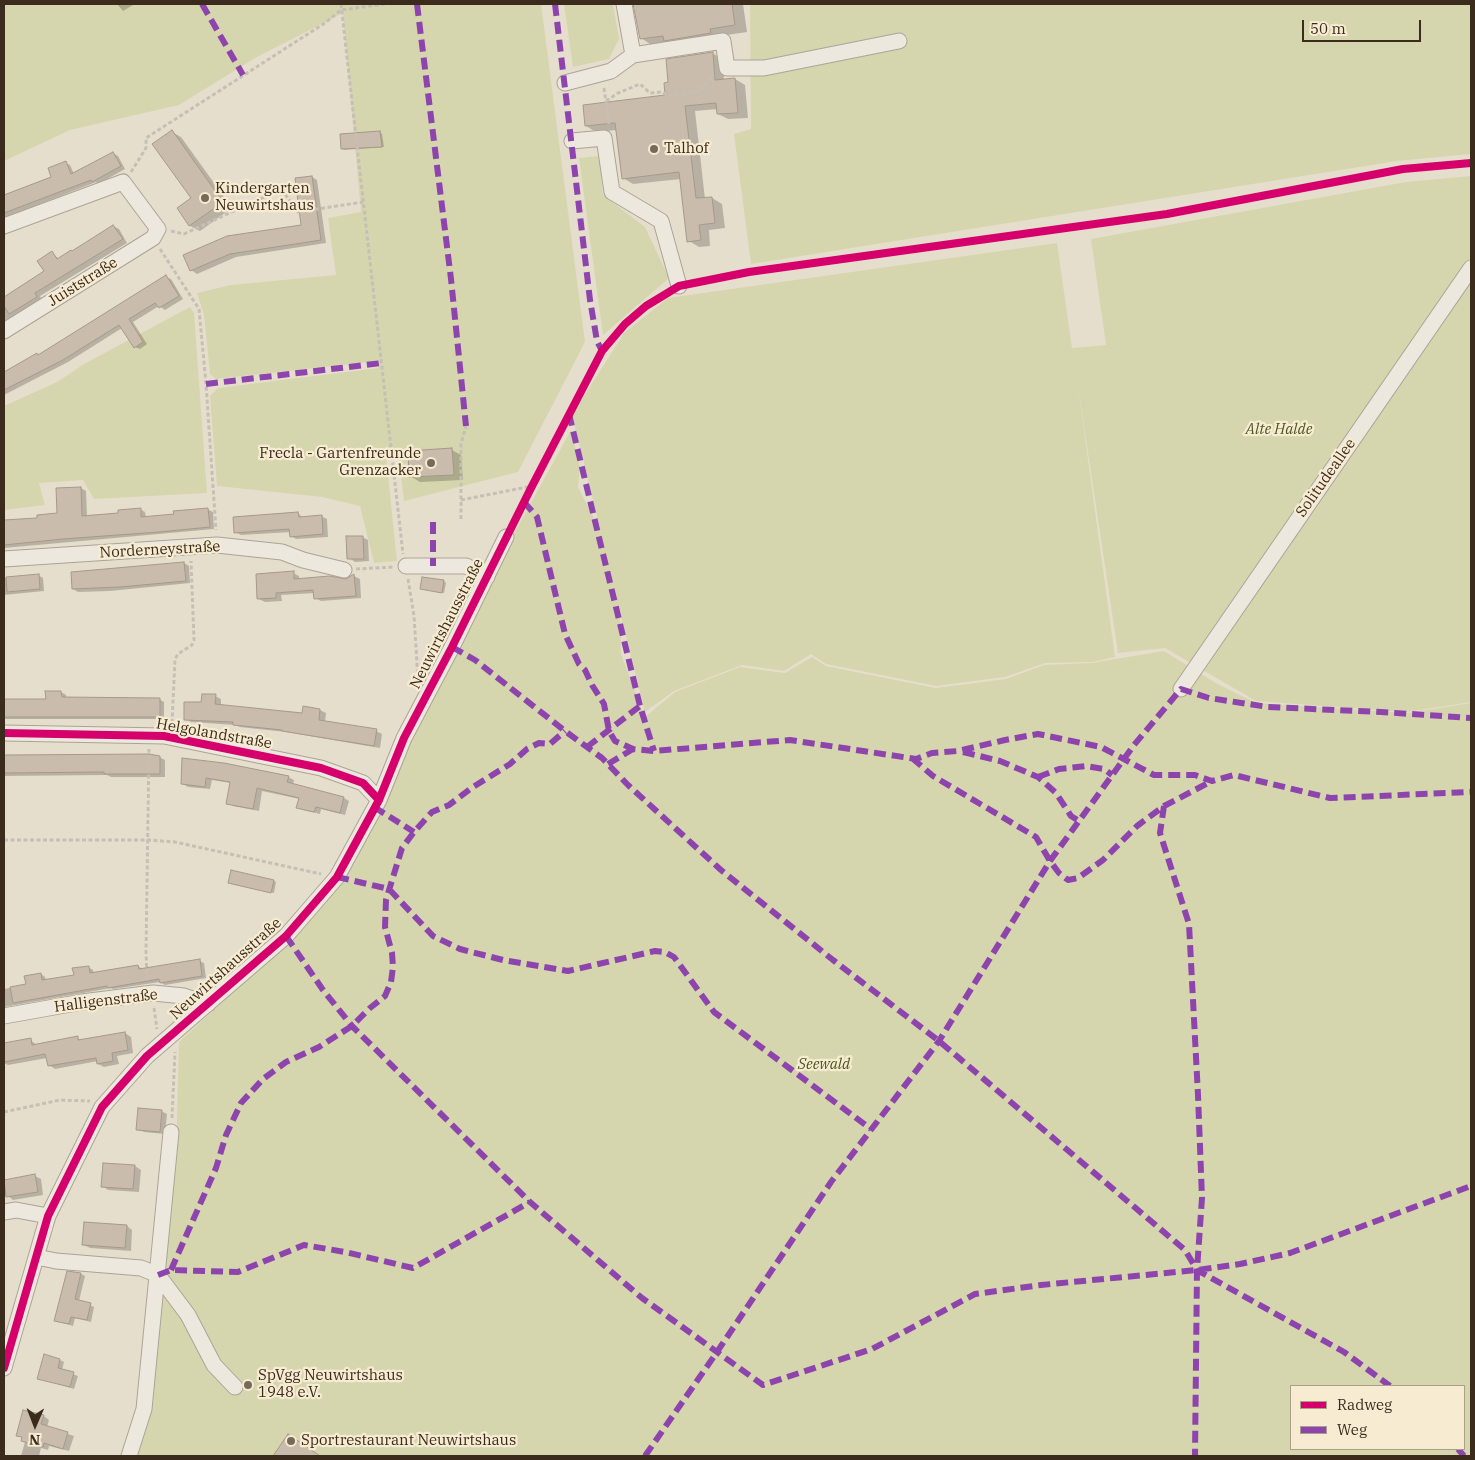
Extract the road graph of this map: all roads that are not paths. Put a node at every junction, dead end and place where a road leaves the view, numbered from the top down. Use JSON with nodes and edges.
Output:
{"nodes":[{"id":1,"x":624,"y":4,"type":"edge"},
{"id":2,"x":899,"y":41,"type":"dead end"},
{"id":3,"x":633,"y":54,"type":"junction"},
{"id":4,"x":565,"y":82,"type":"dead end"},
{"id":5,"x":572,"y":141,"type":"dead end"},
{"id":6,"x":4,"y":226,"type":"edge"},
{"id":7,"x":1471,"y":268,"type":"edge"},
{"id":8,"x":679,"y":286,"type":"dead end"},
{"id":9,"x":4,"y":331,"type":"edge"},
{"id":10,"x":506,"y":537,"type":"dead end"},
{"id":11,"x":4,"y":559,"type":"edge"},
{"id":12,"x":406,"y":566,"type":"road end"},
{"id":13,"x":344,"y":570,"type":"road end"},
{"id":14,"x":487,"y":578,"type":"junction"},
{"id":15,"x":1181,"y":689,"type":"dead end"},
{"id":16,"x":4,"y":733,"type":"edge"},
{"id":17,"x":379,"y":800,"type":"junction"},
{"id":18,"x":208,"y":1004,"type":"junction"},
{"id":19,"x":4,"y":1016,"type":"edge"},
{"id":20,"x":172,"y":1127,"type":"road end"},
{"id":21,"x":4,"y":1212,"type":"edge"},
{"id":22,"x":48,"y":1216,"type":"junction"},
{"id":23,"x":37,"y":1257,"type":"junction"},
{"id":24,"x":158,"y":1275,"type":"junction"},
{"id":25,"x":4,"y":1368,"type":"edge"},
{"id":26,"x":235,"y":1387,"type":"dead end"},
{"id":27,"x":129,"y":1456,"type":"edge"}],
"edges":[{"from":1,"to":3,"type":"street"},
{"from":2,"to":3,"type":"street"},
{"from":3,"to":4,"type":"street"},
{"from":5,"to":8,"type":"street"},
{"from":6,"to":9,"type":"street","name":"Juiststraße"},
{"from":7,"to":15,"type":"street","name":"Solitudeallee"},
{"from":10,"to":14,"type":"street","name":"Neuwirtshausstraße"},
{"from":11,"to":13,"type":"street","name":"Norderneystraße"},
{"from":12,"to":14,"type":"street"},
{"from":14,"to":17,"type":"street","name":"Neuwirtshausstraße"},
{"from":16,"to":17,"type":"street","name":"Helgolandstraße"},
{"from":17,"to":18,"type":"street","name":"Neuwirtshausstraße"},
{"from":18,"to":19,"type":"street","name":"Halligenstraße"},
{"from":18,"to":22,"type":"street","name":"Neuwirtshausstraße"},
{"from":20,"to":24,"type":"street"},
{"from":21,"to":22,"type":"street"},
{"from":22,"to":23,"type":"street","name":"Neuwirtshausstraße"},
{"from":23,"to":24,"type":"street"},
{"from":23,"to":25,"type":"street","name":"Neuwirtshausstraße"},
{"from":24,"to":26,"type":"street"},
{"from":24,"to":27,"type":"street"}]}
